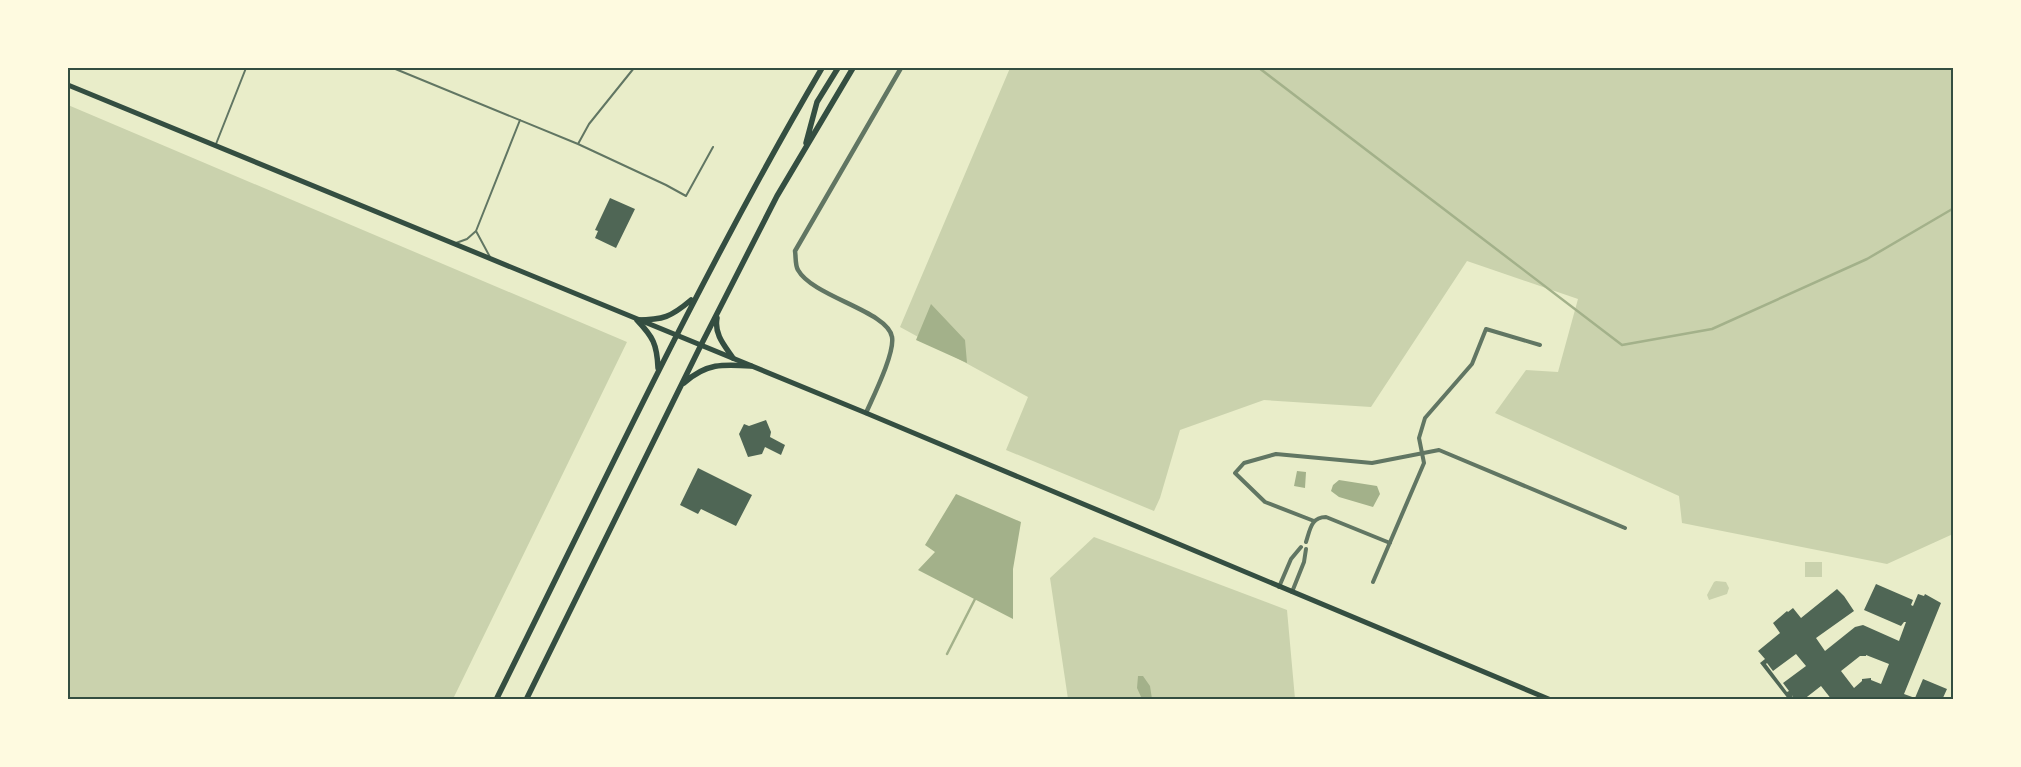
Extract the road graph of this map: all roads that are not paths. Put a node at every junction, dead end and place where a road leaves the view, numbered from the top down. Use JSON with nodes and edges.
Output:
{"nodes":[{"id":1,"x":246,"y":68,"type":"edge"},
{"id":2,"x":393,"y":68,"type":"edge"},
{"id":3,"x":634,"y":68,"type":"edge"},
{"id":4,"x":822,"y":68,"type":"edge"},
{"id":5,"x":838,"y":68,"type":"edge"},
{"id":6,"x":853,"y":68,"type":"edge"},
{"id":7,"x":901,"y":68,"type":"edge"},
{"id":8,"x":68,"y":85,"type":"edge"},
{"id":9,"x":520,"y":120,"type":"junction"},
{"id":10,"x":578,"y":144,"type":"junction"},
{"id":11,"x":215,"y":146,"type":"junction"},
{"id":12,"x":713,"y":147,"type":"dead end"},
{"id":13,"x":803,"y":152,"type":"junction"},
{"id":14,"x":476,"y":231,"type":"junction"},
{"id":15,"x":454,"y":244,"type":"junction"},
{"id":16,"x":492,"y":260,"type":"junction"},
{"id":17,"x":695,"y":297,"type":"junction"},
{"id":18,"x":719,"y":310,"type":"junction"},
{"id":19,"x":637,"y":320,"type":"junction"},
{"id":20,"x":675,"y":335,"type":"junction"},
{"id":21,"x":701,"y":345,"type":"junction"},
{"id":22,"x":1540,"y":345,"type":"dead end"},
{"id":23,"x":733,"y":358,"type":"junction"},
{"id":24,"x":751,"y":366,"type":"junction"},
{"id":25,"x":658,"y":370,"type":"junction"},
{"id":26,"x":681,"y":386,"type":"junction"},
{"id":27,"x":866,"y":413,"type":"junction"},
{"id":28,"x":1422,"y":452,"type":"junction"},
{"id":29,"x":1314,"y":521,"type":"junction"},
{"id":30,"x":1625,"y":528,"type":"dead end"},
{"id":31,"x":1306,"y":542,"type":"junction"},
{"id":32,"x":1390,"y":543,"type":"junction"},
{"id":33,"x":1301,"y":547,"type":"joint"},
{"id":34,"x":1306,"y":549,"type":"joint"},
{"id":35,"x":1374,"y":582,"type":"dead end"},
{"id":36,"x":1280,"y":587,"type":"junction"},
{"id":37,"x":1292,"y":592,"type":"junction"},
{"id":38,"x":496,"y":699,"type":"edge"},
{"id":39,"x":526,"y":700,"type":"edge"},
{"id":40,"x":1551,"y":700,"type":"edge"}],
"edges":[{"from":1,"to":11,"type":"lane"},
{"from":2,"to":9,"type":"lane"},
{"from":3,"to":10,"type":"lane"},
{"from":4,"to":17,"type":"main road"},
{"from":5,"to":13,"type":"main road"},
{"from":6,"to":13,"type":"main road"},
{"from":7,"to":27,"type":"street"},
{"from":8,"to":11,"type":"main road"},
{"from":9,"to":10,"type":"lane"},
{"from":9,"to":14,"type":"lane"},
{"from":10,"to":12,"type":"lane"},
{"from":11,"to":15,"type":"main road"},
{"from":13,"to":18,"type":"main road"},
{"from":14,"to":15,"type":"lane"},
{"from":14,"to":16,"type":"lane"},
{"from":15,"to":16,"type":"main road"},
{"from":16,"to":19,"type":"main road"},
{"from":17,"to":19,"type":"main road"},
{"from":17,"to":20,"type":"main road"},
{"from":18,"to":21,"type":"main road"},
{"from":18,"to":23,"type":"main road"},
{"from":19,"to":20,"type":"main road"},
{"from":19,"to":25,"type":"main road"},
{"from":20,"to":21,"type":"main road"},
{"from":20,"to":25,"type":"main road"},
{"from":21,"to":23,"type":"main road"},
{"from":21,"to":26,"type":"main road"},
{"from":22,"to":28,"type":"street"},
{"from":23,"to":24,"type":"main road"},
{"from":24,"to":26,"type":"main road"},
{"from":24,"to":27,"type":"main road"},
{"from":25,"to":38,"type":"main road"},
{"from":26,"to":39,"type":"main road"},
{"from":27,"to":36,"type":"main road"},
{"from":28,"to":29,"type":"street"},
{"from":28,"to":30,"type":"street"},
{"from":28,"to":32,"type":"street"},
{"from":29,"to":31,"type":"street"},
{"from":29,"to":32,"type":"street"},
{"from":31,"to":33,"type":"lane"},
{"from":31,"to":34,"type":"lane"},
{"from":32,"to":35,"type":"street"},
{"from":33,"to":36,"type":"street"},
{"from":34,"to":37,"type":"street"},
{"from":36,"to":37,"type":"main road"},
{"from":37,"to":40,"type":"main road"}]}
